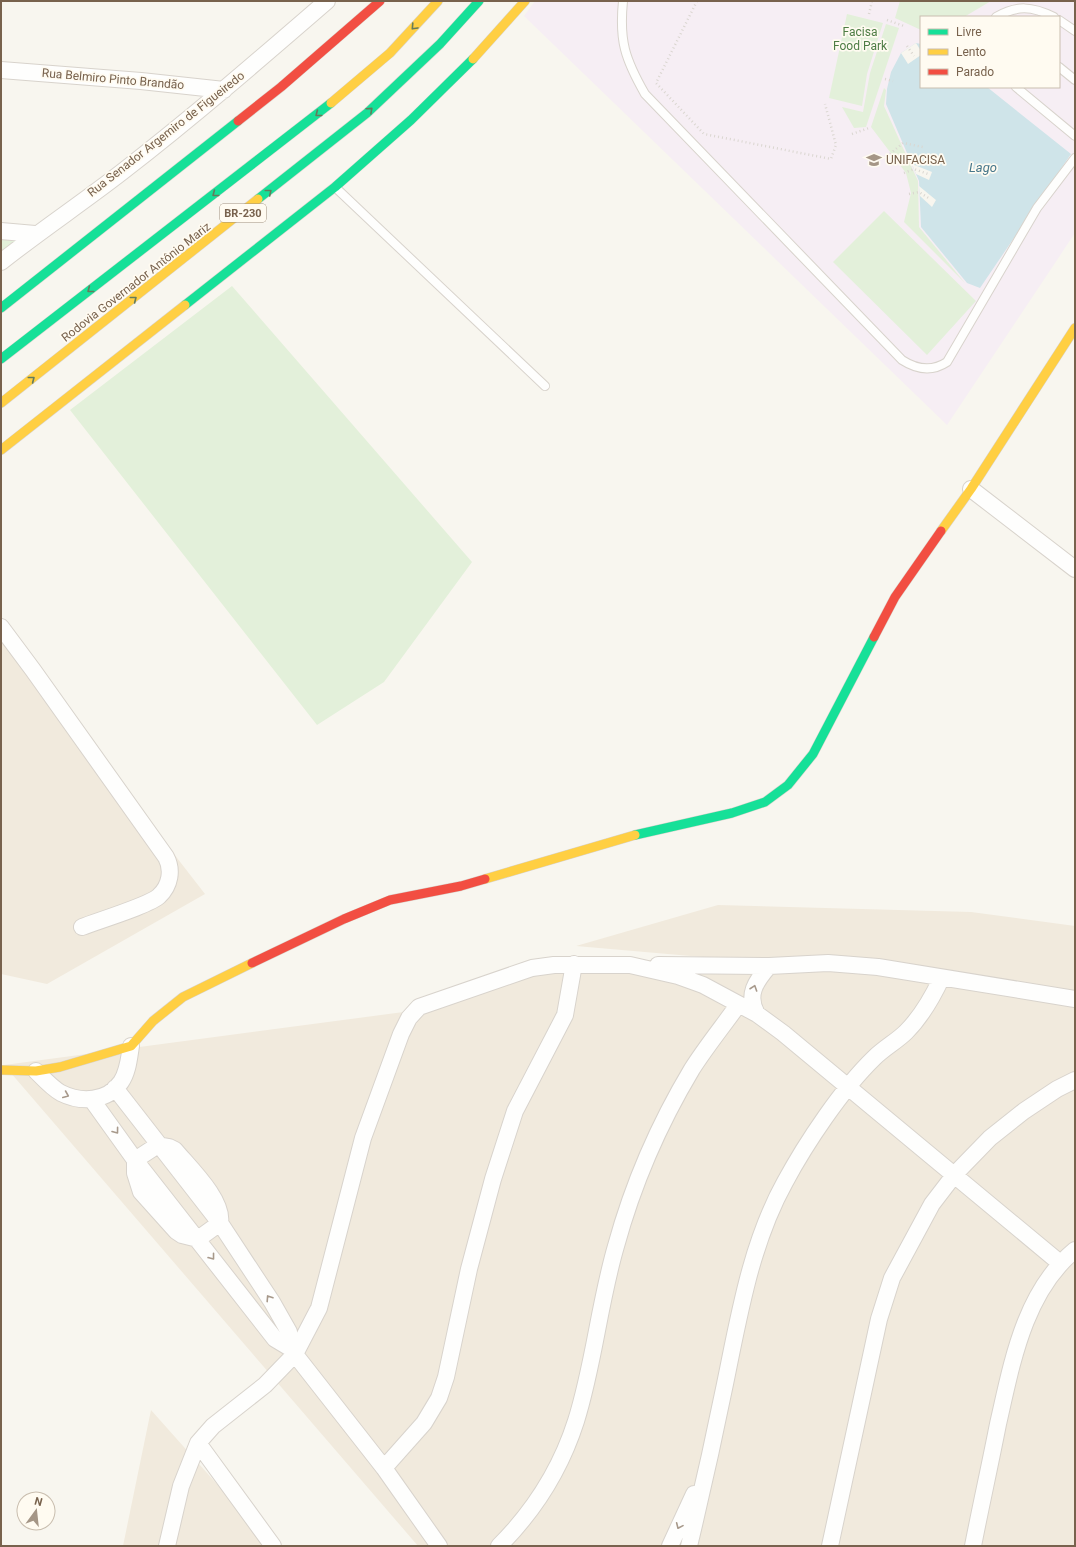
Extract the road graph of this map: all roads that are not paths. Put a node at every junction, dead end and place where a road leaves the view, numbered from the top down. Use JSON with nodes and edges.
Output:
{"nodes":[{"id":1,"x":327,"y":1,"type":"edge"},
{"id":2,"x":380,"y":1,"type":"edge"},
{"id":3,"x":438,"y":1,"type":"edge"},
{"id":4,"x":479,"y":1,"type":"edge"},
{"id":5,"x":526,"y":1,"type":"edge"},
{"id":6,"x":623,"y":1,"type":"edge"},
{"id":7,"x":998,"y":16,"type":"edge"},
{"id":8,"x":1051,"y":16,"type":"edge"},
{"id":9,"x":1060,"y":21,"type":"edge"},
{"id":10,"x":1075,"y":31,"type":"edge"},
{"id":11,"x":1060,"y":68,"type":"edge"},
{"id":12,"x":1,"y":70,"type":"edge"},
{"id":13,"x":1075,"y":80,"type":"edge"},
{"id":14,"x":1017,"y":88,"type":"edge"},
{"id":15,"x":224,"y":90,"type":"junction"},
{"id":16,"x":1075,"y":136,"type":"edge"},
{"id":17,"x":1075,"y":158,"type":"edge"},
{"id":18,"x":335,"y":187,"type":"junction"},
{"id":19,"x":1,"y":231,"type":"edge"},
{"id":20,"x":36,"y":234,"type":"junction"},
{"id":21,"x":1,"y":262,"type":"edge"},
{"id":22,"x":1,"y":308,"type":"edge"},
{"id":23,"x":1075,"y":328,"type":"edge"},
{"id":24,"x":1,"y":359,"type":"edge"},
{"id":25,"x":545,"y":386,"type":"dead end"},
{"id":26,"x":1,"y":403,"type":"edge"},
{"id":27,"x":1,"y":450,"type":"edge"},
{"id":28,"x":971,"y":489,"type":"junction"},
{"id":29,"x":1075,"y":569,"type":"edge"},
{"id":30,"x":1,"y":627,"type":"edge"},
{"id":31,"x":82,"y":927,"type":"dead end"},
{"id":32,"x":574,"y":964,"type":"junction"},
{"id":33,"x":630,"y":965,"type":"junction"},
{"id":34,"x":769,"y":966,"type":"junction"},
{"id":35,"x":942,"y":979,"type":"junction"},
{"id":36,"x":1075,"y":999,"type":"edge"},
{"id":37,"x":738,"y":1005,"type":"junction"},
{"id":38,"x":757,"y":1014,"type":"junction"},
{"id":39,"x":131,"y":1046,"type":"junction"},
{"id":40,"x":1,"y":1070,"type":"edge"},
{"id":41,"x":36,"y":1071,"type":"junction"},
{"id":42,"x":1075,"y":1080,"type":"edge"},
{"id":43,"x":849,"y":1086,"type":"junction"},
{"id":44,"x":115,"y":1088,"type":"junction"},
{"id":45,"x":92,"y":1100,"type":"junction"},
{"id":46,"x":158,"y":1145,"type":"junction"},
{"id":47,"x":135,"y":1160,"type":"junction"},
{"id":48,"x":955,"y":1174,"type":"junction"},
{"id":49,"x":220,"y":1223,"type":"junction"},
{"id":50,"x":198,"y":1239,"type":"junction"},
{"id":51,"x":1075,"y":1250,"type":"edge"},
{"id":52,"x":1060,"y":1263,"type":"junction"},
{"id":53,"x":292,"y":1351,"type":"junction"},
{"id":54,"x":198,"y":1444,"type":"junction"},
{"id":55,"x":708,"y":1465,"type":"junction"},
{"id":56,"x":384,"y":1468,"type":"junction"},
{"id":57,"x":167,"y":1546,"type":"edge"},
{"id":58,"x":273,"y":1546,"type":"edge"},
{"id":59,"x":439,"y":1546,"type":"edge"},
{"id":60,"x":499,"y":1546,"type":"edge"},
{"id":61,"x":670,"y":1546,"type":"edge"},
{"id":62,"x":689,"y":1546,"type":"edge"},
{"id":63,"x":830,"y":1546,"type":"edge"},
{"id":64,"x":973,"y":1546,"type":"edge"}],
"edges":[{"from":1,"to":15,"type":"street","name":"Rua Senador Argemiro de Figueiredo"},
{"from":2,"to":22,"type":"main road"},
{"from":3,"to":24,"type":"main road","name":"Rodovia Governador Antônio Mariz","number":"BR-230","one_way":true},
{"from":26,"to":4,"type":"main road","name":"Rodovia Governador Antônio Mariz","number":"BR-230","one_way":true},
{"from":5,"to":18,"type":"main road"},
{"from":6,"to":17,"type":"lane"},
{"from":7,"to":8,"type":"lane"},
{"from":9,"to":10,"type":"lane"},
{"from":11,"to":13,"type":"lane"},
{"from":12,"to":15,"type":"street","name":"Rua Belmiro Pinto Brandão"},
{"from":14,"to":16,"type":"lane"},
{"from":15,"to":20,"type":"street","name":"Rua Senador Argemiro de Figueiredo"},
{"from":18,"to":25,"type":"lane"},
{"from":18,"to":27,"type":"main road"},
{"from":19,"to":20,"type":"street"},
{"from":20,"to":21,"type":"street","name":"Rua Senador Argemiro de Figueiredo"},
{"from":23,"to":28,"type":"main road"},
{"from":28,"to":29,"type":"street"},
{"from":28,"to":39,"type":"main road"},
{"from":30,"to":31,"type":"street"},
{"from":32,"to":33,"type":"street"},
{"from":32,"to":53,"type":"street"},
{"from":32,"to":56,"type":"street"},
{"from":33,"to":34,"type":"street"},
{"from":33,"to":37,"type":"street"},
{"from":34,"to":35,"type":"street"},
{"from":38,"to":34,"type":"street","one_way":true},
{"from":35,"to":36,"type":"street"},
{"from":35,"to":43,"type":"street"},
{"from":37,"to":38,"type":"street"},
{"from":37,"to":60,"type":"street"},
{"from":38,"to":43,"type":"street"},
{"from":39,"to":41,"type":"main road"},
{"from":39,"to":44,"type":"street"},
{"from":40,"to":41,"type":"main road"},
{"from":41,"to":45,"type":"street","one_way":true},
{"from":42,"to":48,"type":"street"},
{"from":43,"to":48,"type":"street"},
{"from":43,"to":55,"type":"street"},
{"from":44,"to":45,"type":"street"},
{"from":44,"to":46,"type":"street"},
{"from":45,"to":47,"type":"street","one_way":true},
{"from":46,"to":47,"type":"street"},
{"from":46,"to":49,"type":"street"},
{"from":47,"to":50,"type":"street"},
{"from":48,"to":52,"type":"street"},
{"from":48,"to":63,"type":"street"},
{"from":49,"to":50,"type":"street"},
{"from":53,"to":49,"type":"street","one_way":true},
{"from":50,"to":53,"type":"street","one_way":true},
{"from":51,"to":52,"type":"street"},
{"from":52,"to":64,"type":"street"},
{"from":53,"to":54,"type":"street"},
{"from":53,"to":56,"type":"street"},
{"from":54,"to":57,"type":"street"},
{"from":54,"to":58,"type":"street"},
{"from":55,"to":61,"type":"street","one_way":true},
{"from":55,"to":62,"type":"street"},
{"from":56,"to":59,"type":"street"}]}
